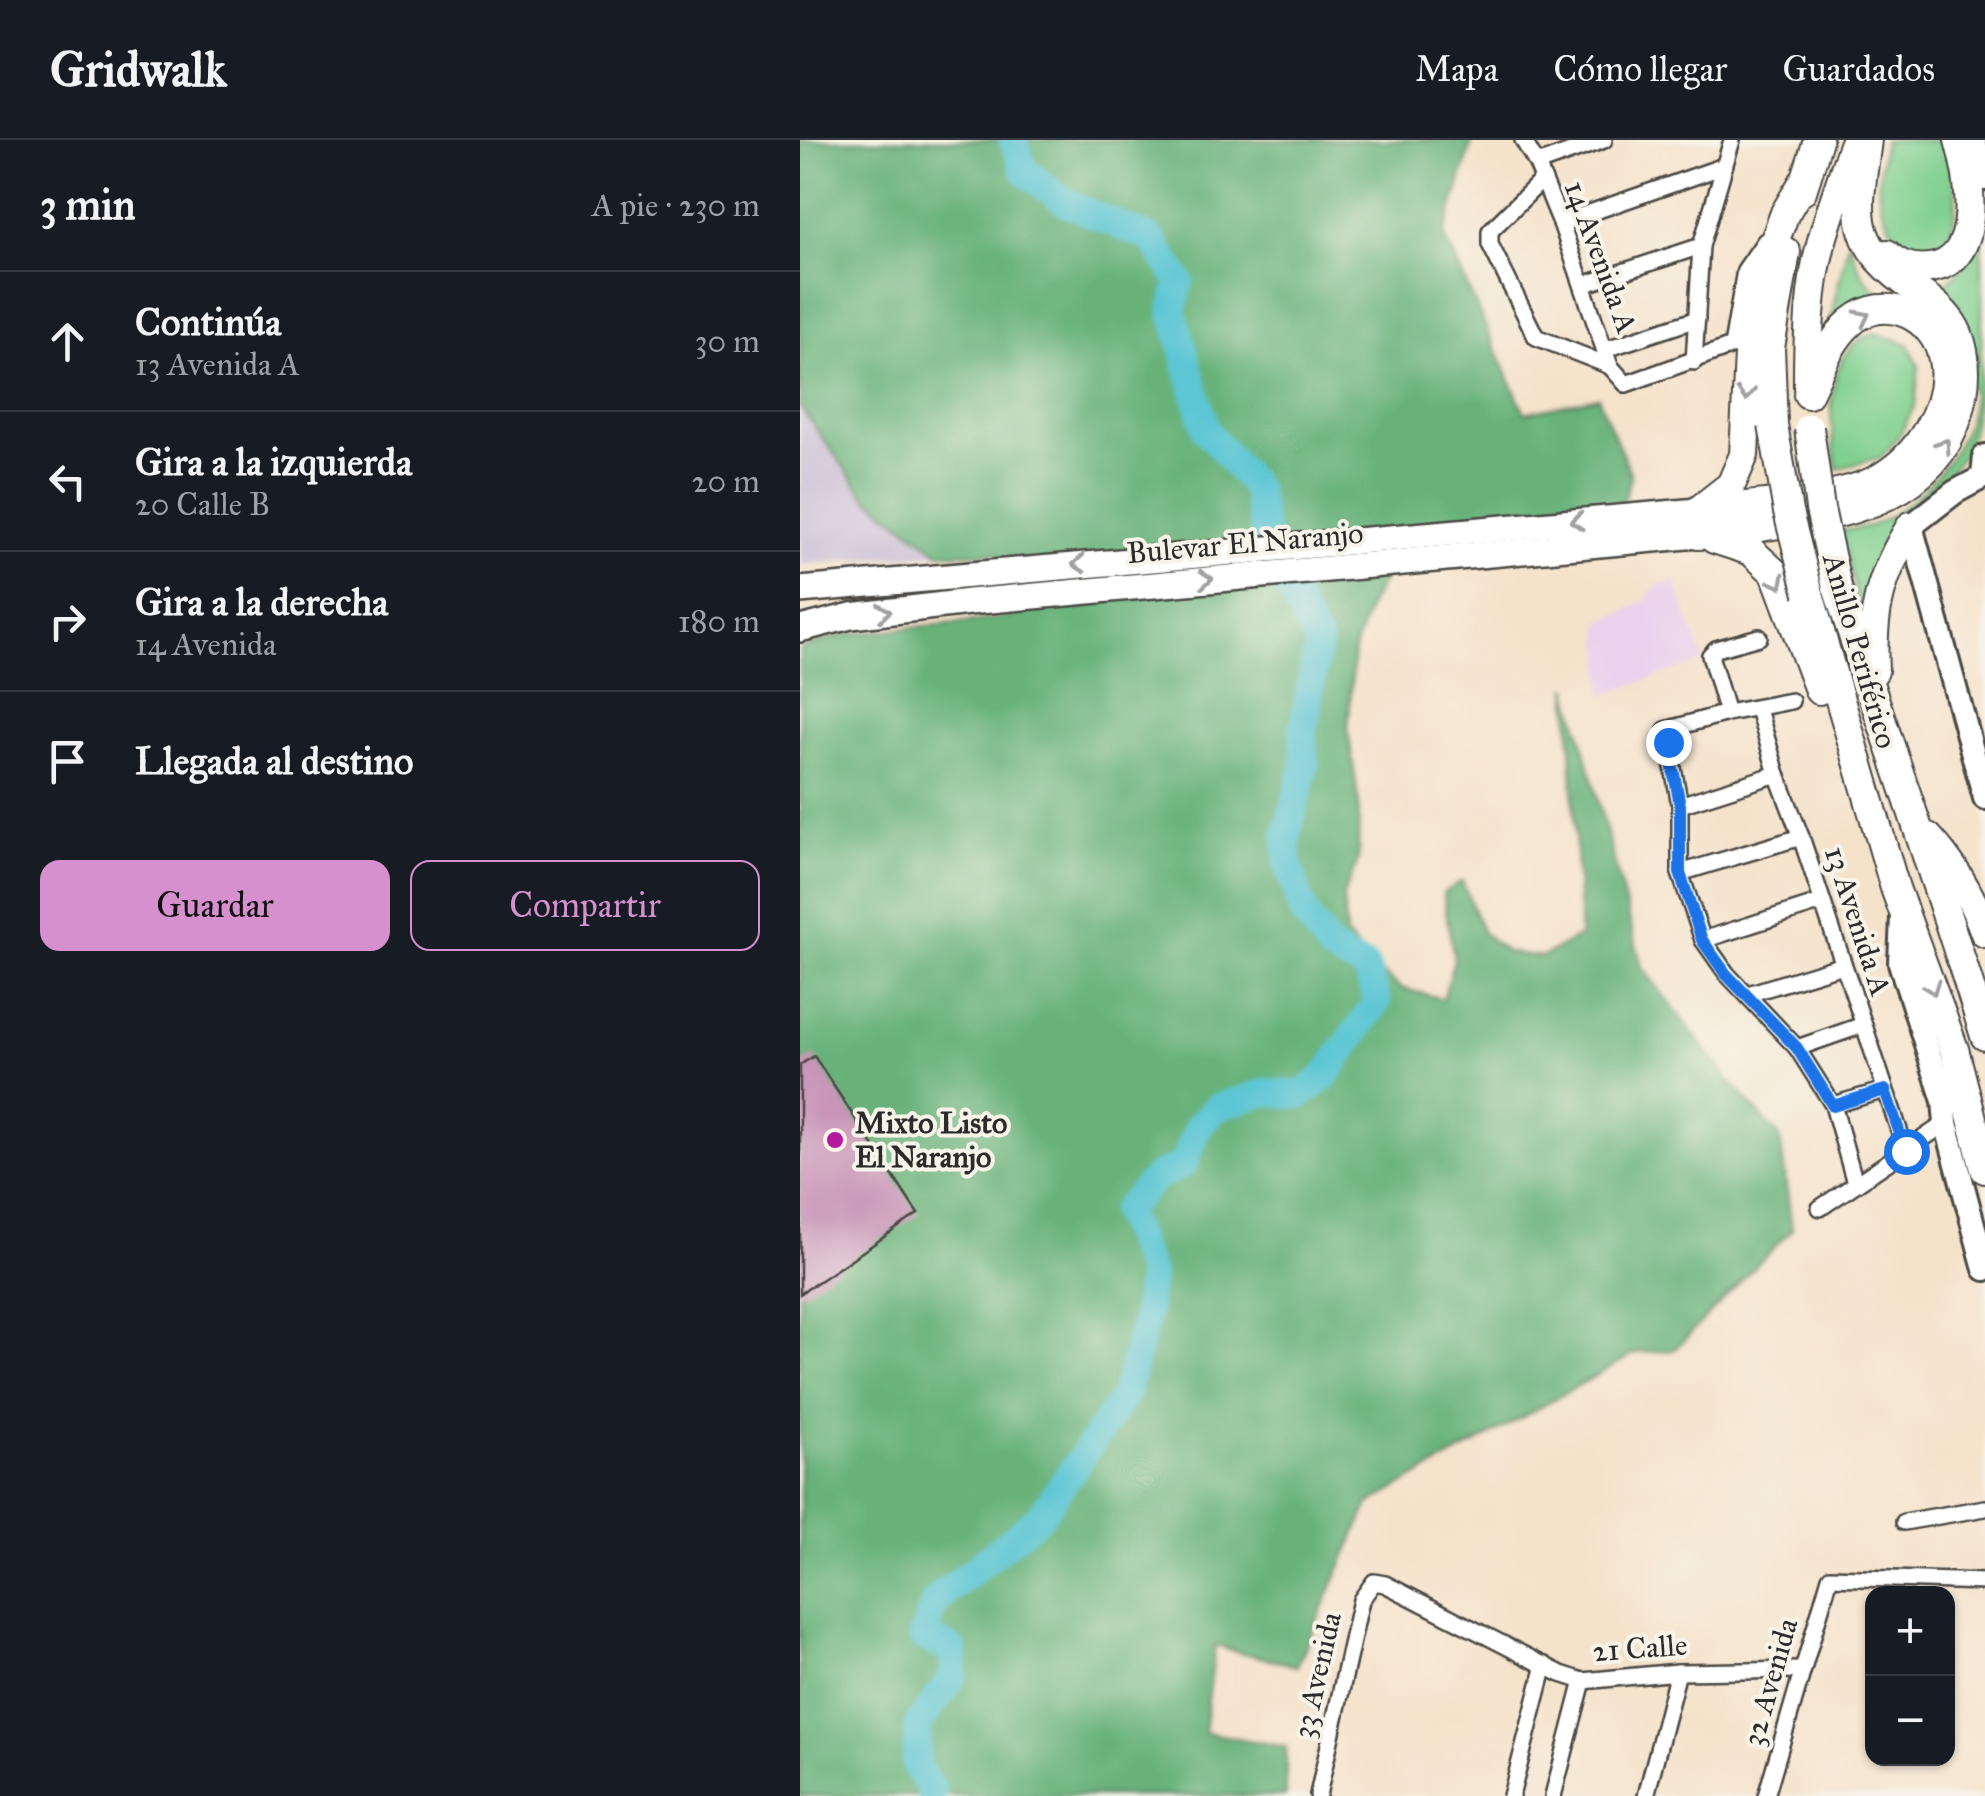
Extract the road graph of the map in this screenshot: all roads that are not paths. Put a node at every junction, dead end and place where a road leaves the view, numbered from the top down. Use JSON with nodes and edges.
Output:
{"nodes":[{"id":1,"x":1523,"y":140,"type":"edge"},
{"id":2,"x":1604,"y":140,"type":"edge"},
{"id":3,"x":1732,"y":140,"type":"edge"},
{"id":4,"x":1818,"y":140,"type":"edge"},
{"id":5,"x":1855,"y":140,"type":"edge"},
{"id":6,"x":1867,"y":140,"type":"edge"},
{"id":7,"x":1959,"y":140,"type":"edge"},
{"id":8,"x":1974,"y":140,"type":"edge"},
{"id":9,"x":1724,"y":166,"type":"junction"},
{"id":10,"x":1540,"y":172,"type":"junction"},
{"id":11,"x":1806,"y":178,"type":"junction"},
{"id":12,"x":1985,"y":180,"type":"edge"},
{"id":13,"x":1860,"y":195,"type":"junction"},
{"id":14,"x":1785,"y":213,"type":"junction"},
{"id":15,"x":1561,"y":223,"type":"junction"},
{"id":16,"x":1701,"y":246,"type":"junction"},
{"id":17,"x":1583,"y":286,"type":"junction"},
{"id":18,"x":1697,"y":319,"type":"junction"},
{"id":19,"x":1606,"y":350,"type":"junction"},
{"id":20,"x":1694,"y":362,"type":"junction"},
{"id":21,"x":1610,"y":366,"type":"junction"},
{"id":22,"x":1808,"y":394,"type":"junction"},
{"id":23,"x":1984,"y":470,"type":"edge"},
{"id":24,"x":1686,"y":524,"type":"junction"},
{"id":25,"x":1911,"y":526,"type":"junction"},
{"id":26,"x":800,"y":590,"type":"edge"},
{"id":27,"x":800,"y":629,"type":"edge"},
{"id":28,"x":1758,"y":637,"type":"dead end"},
{"id":29,"x":1791,"y":701,"type":"dead end"},
{"id":30,"x":1876,"y":707,"type":"junction"},
{"id":31,"x":1758,"y":708,"type":"junction"},
{"id":32,"x":1727,"y":713,"type":"junction"},
{"id":33,"x":1777,"y":774,"type":"junction"},
{"id":34,"x":1985,"y":798,"type":"edge"},
{"id":35,"x":1680,"y":805,"type":"junction"},
{"id":36,"x":1913,"y":821,"type":"junction"},
{"id":37,"x":1877,"y":826,"type":"junction"},
{"id":38,"x":1801,"y":837,"type":"junction"},
{"id":39,"x":1680,"y":873,"type":"junction"},
{"id":40,"x":1822,"y":902,"type":"junction"},
{"id":41,"x":1902,"y":908,"type":"junction"},
{"id":42,"x":1985,"y":933,"type":"edge"},
{"id":43,"x":1702,"y":940,"type":"junction"},
{"id":44,"x":1843,"y":965,"type":"junction"},
{"id":45,"x":1748,"y":994,"type":"junction"},
{"id":46,"x":1863,"y":1025,"type":"junction"},
{"id":47,"x":1985,"y":1036,"type":"edge"},
{"id":48,"x":1797,"y":1048,"type":"junction"},
{"id":49,"x":1885,"y":1090,"type":"junction"},
{"id":50,"x":1833,"y":1106,"type":"junction"},
{"id":51,"x":1946,"y":1123,"type":"junction"},
{"id":52,"x":1906,"y":1151,"type":"junction"},
{"id":53,"x":1985,"y":1169,"type":"edge"},
{"id":54,"x":1856,"y":1184,"type":"junction"},
{"id":55,"x":1820,"y":1208,"type":"dead end"},
{"id":56,"x":1985,"y":1268,"type":"edge"},
{"id":57,"x":1985,"y":1508,"type":"edge"},
{"id":58,"x":1904,"y":1522,"type":"dead end"},
{"id":59,"x":1985,"y":1582,"type":"edge"},
{"id":60,"x":1385,"y":1584,"type":"joint"},
{"id":61,"x":1545,"y":1665,"type":"junction"},
{"id":62,"x":1802,"y":1670,"type":"junction"},
{"id":63,"x":1678,"y":1672,"type":"junction"},
{"id":64,"x":1583,"y":1681,"type":"junction"},
{"id":65,"x":1318,"y":1795,"type":"edge"},
{"id":66,"x":1511,"y":1796,"type":"edge"},
{"id":67,"x":1553,"y":1796,"type":"edge"},
{"id":68,"x":1646,"y":1796,"type":"edge"},
{"id":69,"x":1766,"y":1796,"type":"edge"}],
"edges":[{"from":1,"to":10,"type":"street","name":"14 Avenida A"},
{"from":2,"to":10,"type":"street"},
{"from":3,"to":9,"type":"street"},
{"from":4,"to":11,"type":"highway","name":"Anillo Periférico"},
{"from":5,"to":22,"type":"highway","name":"Anillo Periférico"},
{"from":6,"to":13,"type":"highway"},
{"from":7,"to":13,"type":"highway"},
{"from":8,"to":12,"type":"street"},
{"from":9,"to":15,"type":"street"},
{"from":9,"to":16,"type":"street"},
{"from":10,"to":15,"type":"street","name":"14 Avenida A"},
{"from":10,"to":21,"type":"street"},
{"from":11,"to":14,"type":"highway"},
{"from":11,"to":37,"type":"highway","name":"Anillo Periférico","bridge":true},
{"from":24,"to":13,"type":"highway","one_way":true},
{"from":14,"to":20,"type":"street"},
{"from":14,"to":24,"type":"highway","one_way":true},
{"from":15,"to":17,"type":"street","name":"14 Avenida A"},
{"from":16,"to":17,"type":"street"},
{"from":16,"to":18,"type":"street"},
{"from":17,"to":19,"type":"street","name":"14 Avenida A"},
{"from":18,"to":19,"type":"street"},
{"from":18,"to":20,"type":"street"},
{"from":19,"to":21,"type":"street","name":"14 Avenida A"},
{"from":20,"to":21,"type":"street","name":"14 Avenida A"},
{"from":22,"to":24,"type":"highway","one_way":true},
{"from":22,"to":30,"type":"highway","name":"Anillo Periférico","bridge":true},
{"from":23,"to":25,"type":"street"},
{"from":24,"to":26,"type":"main road","name":"Bulevar El Naranjo","one_way":true},
{"from":27,"to":24,"type":"main road","name":"Bulevar El Naranjo","one_way":true},
{"from":24,"to":37,"type":"highway","one_way":true},
{"from":25,"to":30,"type":"highway"},
{"from":25,"to":34,"type":"street"},
{"from":28,"to":32,"type":"street"},
{"from":29,"to":31,"type":"street"},
{"from":30,"to":36,"type":"highway","name":"Anillo Periférico"},
{"from":31,"to":32,"type":"street"},
{"from":31,"to":33,"type":"street","name":"13 Avenida A"},
{"from":32,"to":35,"type":"street"},
{"from":33,"to":35,"type":"street"},
{"from":33,"to":38,"type":"street","name":"13 Avenida A"},
{"from":35,"to":39,"type":"street"},
{"from":36,"to":42,"type":"highway"},
{"from":36,"to":47,"type":"highway","name":"Anillo Periférico"},
{"from":37,"to":41,"type":"highway","name":"Anillo Periférico"},
{"from":38,"to":39,"type":"street"},
{"from":38,"to":40,"type":"street","name":"13 Avenida A"},
{"from":39,"to":43,"type":"street"},
{"from":40,"to":43,"type":"street"},
{"from":40,"to":44,"type":"street","name":"13 Avenida A"},
{"from":41,"to":51,"type":"street"},
{"from":41,"to":53,"type":"highway","name":"Anillo Periférico","one_way":true},
{"from":43,"to":45,"type":"street"},
{"from":44,"to":45,"type":"street"},
{"from":44,"to":46,"type":"street","name":"13 Avenida A"},
{"from":45,"to":48,"type":"street"},
{"from":46,"to":48,"type":"street"},
{"from":46,"to":49,"type":"street","name":"13 Avenida A"},
{"from":48,"to":50,"type":"street"},
{"from":49,"to":50,"type":"street"},
{"from":49,"to":52,"type":"street","name":"13 Avenida A"},
{"from":50,"to":54,"type":"street"},
{"from":51,"to":52,"type":"street"},
{"from":51,"to":56,"type":"street"},
{"from":52,"to":54,"type":"street"},
{"from":54,"to":55,"type":"street"},
{"from":57,"to":58,"type":"street"},
{"from":59,"to":62,"type":"street","name":"32 Avenida"},
{"from":60,"to":61,"type":"street","name":"21 Calle"},
{"from":60,"to":65,"type":"street","name":"33 Avenida"},
{"from":61,"to":64,"type":"street","name":"21 Calle"},
{"from":61,"to":66,"type":"street"},
{"from":62,"to":63,"type":"street","name":"21 Calle"},
{"from":62,"to":69,"type":"street","name":"32 Avenida"},
{"from":63,"to":64,"type":"street","name":"21 Calle"},
{"from":63,"to":68,"type":"street"},
{"from":64,"to":67,"type":"street"}]}
